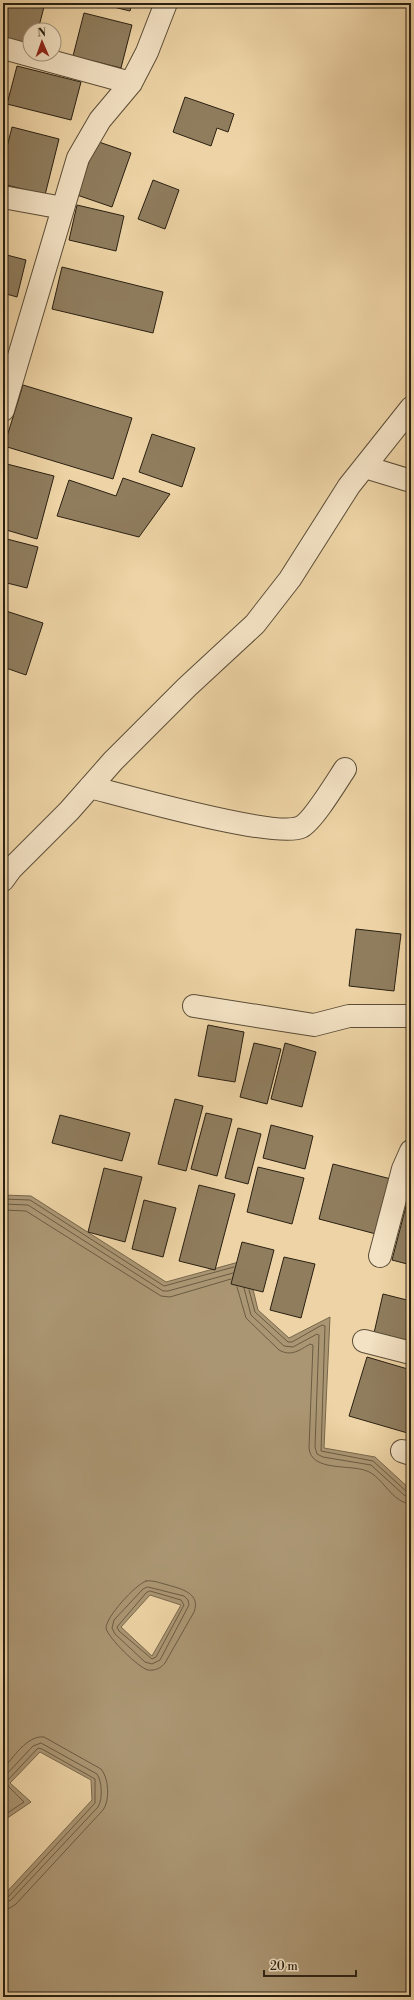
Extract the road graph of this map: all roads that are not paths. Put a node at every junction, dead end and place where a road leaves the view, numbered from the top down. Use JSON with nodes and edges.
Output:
{"nodes":[{"id":1,"x":166,"y":3,"type":"edge"},
{"id":2,"x":3,"y":48,"type":"edge"},
{"id":3,"x":131,"y":83,"type":"junction"},
{"id":4,"x":3,"y":197,"type":"edge"},
{"id":5,"x":63,"y":208,"type":"junction"},
{"id":6,"x":411,"y":408,"type":"edge"},
{"id":7,"x":3,"y":410,"type":"edge"},
{"id":8,"x":365,"y":467,"type":"junction"},
{"id":9,"x":411,"y":481,"type":"edge"},
{"id":10,"x":346,"y":769,"type":"dead end"},
{"id":11,"x":90,"y":787,"type":"junction"},
{"id":12,"x":3,"y":880,"type":"edge"},
{"id":13,"x":194,"y":1006,"type":"dead end"},
{"id":14,"x":411,"y":1016,"type":"edge"},
{"id":15,"x":411,"y":1151,"type":"edge"},
{"id":16,"x":380,"y":1256,"type":"dead end"},
{"id":17,"x":364,"y":1341,"type":"dead end"},
{"id":18,"x":411,"y":1353,"type":"edge"}],
"edges":[{"from":1,"to":3,"type":"street"},
{"from":2,"to":3,"type":"street"},
{"from":3,"to":5,"type":"street"},
{"from":4,"to":5,"type":"street"},
{"from":5,"to":7,"type":"street"},
{"from":6,"to":8,"type":"street"},
{"from":8,"to":9,"type":"street"},
{"from":8,"to":11,"type":"street"},
{"from":10,"to":11,"type":"street"},
{"from":11,"to":12,"type":"street"},
{"from":13,"to":14,"type":"street"},
{"from":15,"to":16,"type":"street"},
{"from":17,"to":18,"type":"street"}]}
